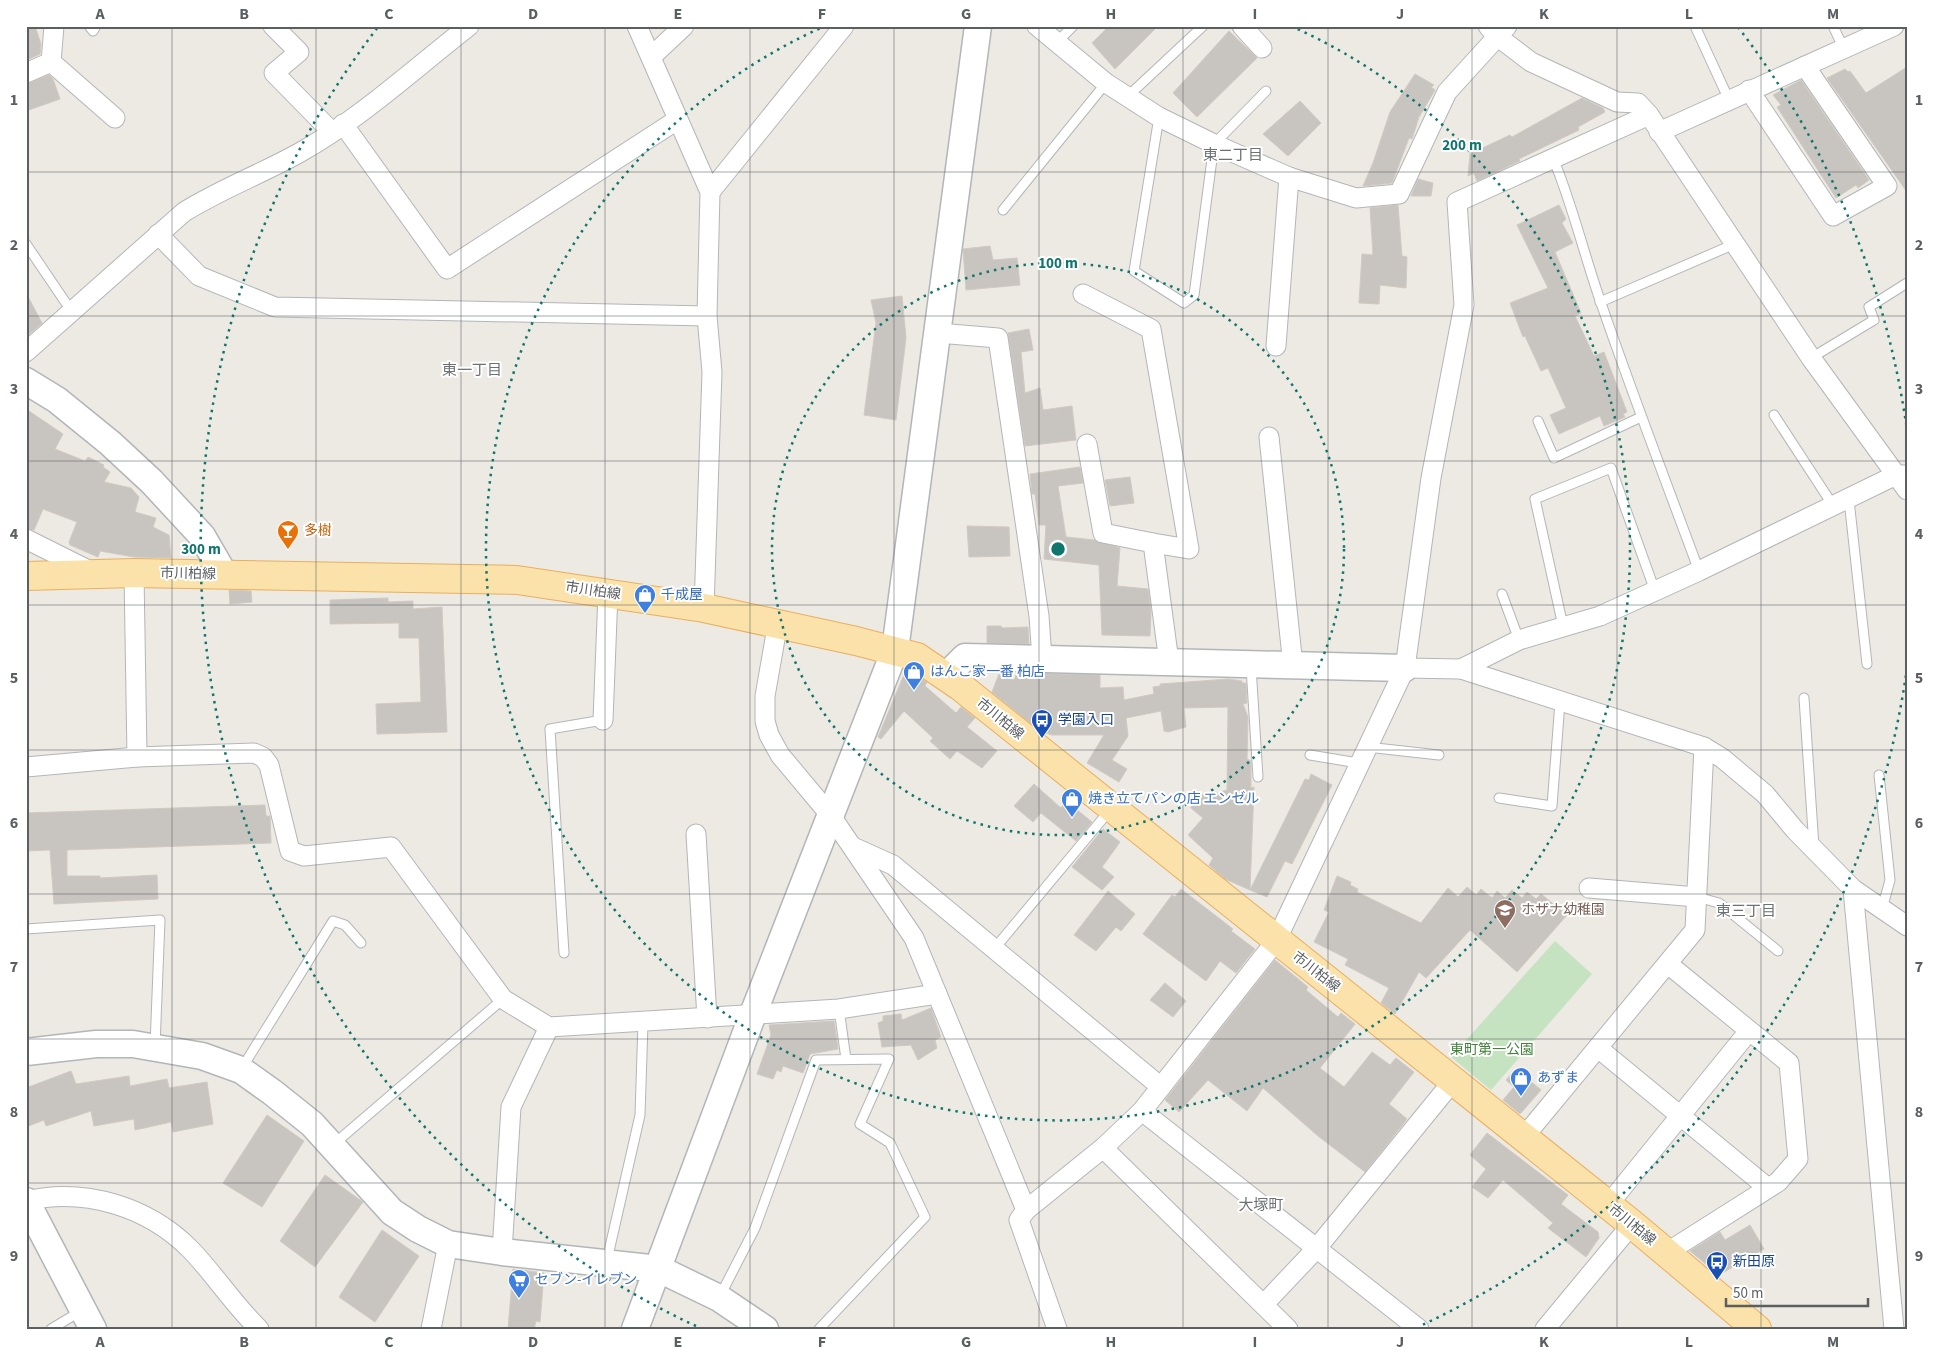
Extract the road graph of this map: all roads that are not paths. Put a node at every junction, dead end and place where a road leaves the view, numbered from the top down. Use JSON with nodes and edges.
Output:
{"nodes":[{"id":1,"x":54,"y":26,"type":"edge"},
{"id":2,"x":89,"y":26,"type":"edge"},
{"id":3,"x":96,"y":26,"type":"edge"},
{"id":4,"x":274,"y":26,"type":"edge"},
{"id":5,"x":637,"y":26,"type":"edge"},
{"id":6,"x":684,"y":26,"type":"edge"},
{"id":7,"x":844,"y":26,"type":"edge"},
{"id":8,"x":978,"y":26,"type":"edge"},
{"id":9,"x":1037,"y":26,"type":"edge"},
{"id":10,"x":1073,"y":26,"type":"edge"},
{"id":11,"x":1203,"y":26,"type":"edge"},
{"id":12,"x":1242,"y":26,"type":"edge"},
{"id":13,"x":1695,"y":26,"type":"edge"},
{"id":14,"x":1833,"y":26,"type":"edge"},
{"id":15,"x":1894,"y":26,"type":"edge"},
{"id":16,"x":463,"y":28,"type":"edge"},
{"id":17,"x":1498,"y":30,"type":"edge"},
{"id":18,"x":1056,"y":42,"type":"junction"},
{"id":19,"x":1262,"y":48,"type":"dead end"},
{"id":20,"x":1844,"y":49,"type":"junction"},
{"id":21,"x":652,"y":57,"type":"junction"},
{"id":22,"x":51,"y":62,"type":"junction"},
{"id":23,"x":1805,"y":66,"type":"junction"},
{"id":24,"x":26,"y":73,"type":"edge"},
{"id":25,"x":1106,"y":83,"type":"junction"},
{"id":26,"x":1749,"y":90,"type":"junction"},
{"id":27,"x":1266,"y":91,"type":"dead end"},
{"id":28,"x":1127,"y":97,"type":"junction"},
{"id":29,"x":1728,"y":100,"type":"junction"},
{"id":30,"x":1649,"y":115,"type":"junction"},
{"id":31,"x":1159,"y":117,"type":"junction"},
{"id":32,"x":114,"y":118,"type":"dead end"},
{"id":33,"x":677,"y":120,"type":"junction"},
{"id":34,"x":338,"y":128,"type":"junction"},
{"id":35,"x":1659,"y":132,"type":"junction"},
{"id":36,"x":1214,"y":144,"type":"junction"},
{"id":37,"x":1553,"y":158,"type":"junction"},
{"id":38,"x":1290,"y":177,"type":"junction"},
{"id":39,"x":710,"y":192,"type":"junction"},
{"id":40,"x":1003,"y":210,"type":"dead end"},
{"id":41,"x":158,"y":234,"type":"junction"},
{"id":42,"x":1737,"y":243,"type":"junction"},
{"id":43,"x":26,"y":244,"type":"edge"},
{"id":44,"x":1907,"y":283,"type":"edge"},
{"id":45,"x":1083,"y":294,"type":"dead end"},
{"id":46,"x":1600,"y":302,"type":"junction"},
{"id":47,"x":72,"y":312,"type":"junction"},
{"id":48,"x":707,"y":316,"type":"junction"},
{"id":49,"x":938,"y":333,"type":"junction"},
{"id":50,"x":1276,"y":346,"type":"dead end"},
{"id":51,"x":26,"y":352,"type":"edge"},
{"id":52,"x":1811,"y":358,"type":"junction"},
{"id":53,"x":26,"y":381,"type":"edge"},
{"id":54,"x":1774,"y":415,"type":"dead end"},
{"id":55,"x":1641,"y":417,"type":"junction"},
{"id":56,"x":1538,"y":421,"type":"dead end"},
{"id":57,"x":1269,"y":437,"type":"dead end"},
{"id":58,"x":1087,"y":444,"type":"dead end"},
{"id":59,"x":1903,"y":480,"type":"edge"},
{"id":60,"x":1841,"y":504,"type":"junction"},
{"id":61,"x":26,"y":539,"type":"edge"},
{"id":62,"x":1153,"y":543,"type":"junction"},
{"id":63,"x":1700,"y":572,"type":"junction"},
{"id":64,"x":94,"y":573,"type":"junction"},
{"id":65,"x":134,"y":573,"type":"junction"},
{"id":66,"x":224,"y":574,"type":"junction"},
{"id":67,"x":26,"y":576,"type":"edge"},
{"id":68,"x":1655,"y":591,"type":"junction"},
{"id":69,"x":608,"y":593,"type":"junction"},
{"id":70,"x":1502,"y":594,"type":"dead end"},
{"id":71,"x":704,"y":608,"type":"junction"},
{"id":72,"x":778,"y":622,"type":"junction"},
{"id":73,"x":1563,"y":626,"type":"junction"},
{"id":74,"x":1519,"y":640,"type":"junction"},
{"id":75,"x":895,"y":650,"type":"junction"},
{"id":76,"x":1042,"y":659,"type":"junction"},
{"id":77,"x":1169,"y":662,"type":"junction"},
{"id":78,"x":1867,"y":664,"type":"dead end"},
{"id":79,"x":1251,"y":665,"type":"junction"},
{"id":80,"x":1293,"y":666,"type":"junction"},
{"id":81,"x":1404,"y":668,"type":"junction"},
{"id":82,"x":1461,"y":669,"type":"junction"},
{"id":83,"x":946,"y":676,"type":"junction"},
{"id":84,"x":1804,"y":698,"type":"dead end"},
{"id":85,"x":1560,"y":702,"type":"junction"},
{"id":86,"x":604,"y":720,"type":"joint"},
{"id":87,"x":1704,"y":747,"type":"junction"},
{"id":88,"x":1310,"y":755,"type":"dead end"},
{"id":89,"x":1362,"y":755,"type":"junction"},
{"id":90,"x":1438,"y":755,"type":"dead end"},
{"id":91,"x":137,"y":757,"type":"junction"},
{"id":92,"x":26,"y":767,"type":"edge"},
{"id":93,"x":1879,"y":775,"type":"dead end"},
{"id":94,"x":1258,"y":777,"type":"dead end"},
{"id":95,"x":1498,"y":798,"type":"dead end"},
{"id":96,"x":1111,"y":808,"type":"junction"},
{"id":97,"x":831,"y":816,"type":"junction"},
{"id":98,"x":696,"y":834,"type":"dead end"},
{"id":99,"x":853,"y":847,"type":"junction"},
{"id":100,"x":1814,"y":847,"type":"junction"},
{"id":101,"x":1589,"y":888,"type":"dead end"},
{"id":102,"x":1853,"y":889,"type":"junction"},
{"id":103,"x":1698,"y":897,"type":"junction"},
{"id":104,"x":1882,"y":909,"type":"junction"},
{"id":105,"x":1907,"y":926,"type":"edge"},
{"id":106,"x":26,"y":929,"type":"edge"},
{"id":107,"x":1276,"y":941,"type":"junction"},
{"id":108,"x":360,"y":943,"type":"dead end"},
{"id":109,"x":995,"y":948,"type":"junction"},
{"id":110,"x":1778,"y":952,"type":"dead end"},
{"id":111,"x":564,"y":953,"type":"dead end"},
{"id":112,"x":1668,"y":964,"type":"junction"},
{"id":113,"x":938,"y":994,"type":"junction"},
{"id":114,"x":503,"y":999,"type":"junction"},
{"id":115,"x":839,"y":1009,"type":"junction"},
{"id":116,"x":753,"y":1014,"type":"junction"},
{"id":117,"x":707,"y":1018,"type":"junction"},
{"id":118,"x":643,"y":1023,"type":"junction"},
{"id":119,"x":549,"y":1027,"type":"junction"},
{"id":120,"x":1749,"y":1031,"type":"junction"},
{"id":121,"x":155,"y":1047,"type":"junction"},
{"id":122,"x":1598,"y":1048,"type":"junction"},
{"id":123,"x":26,"y":1052,"type":"edge"},
{"id":124,"x":846,"y":1059,"type":"junction"},
{"id":125,"x":241,"y":1070,"type":"junction"},
{"id":126,"x":1453,"y":1081,"type":"junction"},
{"id":127,"x":1161,"y":1087,"type":"junction"},
{"id":128,"x":1142,"y":1111,"type":"junction"},
{"id":129,"x":1680,"y":1116,"type":"junction"},
{"id":130,"x":1523,"y":1138,"type":"junction"},
{"id":131,"x":332,"y":1146,"type":"junction"},
{"id":132,"x":1104,"y":1148,"type":"junction"},
{"id":133,"x":1768,"y":1188,"type":"junction"},
{"id":134,"x":26,"y":1201,"type":"edge"},
{"id":135,"x":1608,"y":1205,"type":"junction"},
{"id":136,"x":1026,"y":1210,"type":"junction"},
{"id":137,"x":1632,"y":1224,"type":"junction"},
{"id":138,"x":448,"y":1244,"type":"junction"},
{"id":139,"x":1316,"y":1249,"type":"junction"},
{"id":140,"x":502,"y":1252,"type":"junction"},
{"id":141,"x":1666,"y":1253,"type":"junction"},
{"id":142,"x":606,"y":1263,"type":"junction"},
{"id":143,"x":659,"y":1269,"type":"junction"},
{"id":144,"x":719,"y":1298,"type":"junction"},
{"id":145,"x":1264,"y":1304,"type":"junction"},
{"id":146,"x":88,"y":1319,"type":"edge"},
{"id":147,"x":51,"y":1329,"type":"edge"},
{"id":148,"x":259,"y":1329,"type":"edge"},
{"id":149,"x":431,"y":1329,"type":"edge"},
{"id":150,"x":635,"y":1329,"type":"edge"},
{"id":151,"x":765,"y":1329,"type":"edge"},
{"id":152,"x":819,"y":1329,"type":"edge"},
{"id":153,"x":1058,"y":1329,"type":"edge"},
{"id":154,"x":1288,"y":1329,"type":"edge"},
{"id":155,"x":1419,"y":1329,"type":"edge"},
{"id":156,"x":1545,"y":1329,"type":"edge"},
{"id":157,"x":1757,"y":1329,"type":"edge"},
{"id":158,"x":1894,"y":1329,"type":"edge"}],
"edges":[{"from":1,"to":22,"type":"street"},
{"from":2,"to":3,"type":"lane"},
{"from":4,"to":34,"type":"street"},
{"from":5,"to":21,"type":"street"},
{"from":6,"to":21,"type":"street"},
{"from":7,"to":39,"type":"street"},
{"from":8,"to":49,"type":"street"},
{"from":9,"to":18,"type":"street"},
{"from":10,"to":18,"type":"lane"},
{"from":11,"to":28,"type":"lane"},
{"from":12,"to":19,"type":"street"},
{"from":13,"to":29,"type":"lane"},
{"from":14,"to":20,"type":"lane"},
{"from":15,"to":20,"type":"street"},
{"from":16,"to":34,"type":"street"},
{"from":17,"to":30,"type":"street"},
{"from":17,"to":38,"type":"street"},
{"from":18,"to":25,"type":"street"},
{"from":20,"to":23,"type":"street"},
{"from":21,"to":33,"type":"street"},
{"from":22,"to":24,"type":"street"},
{"from":22,"to":32,"type":"street"},
{"from":23,"to":26,"type":"street"},
{"from":23,"to":26,"type":"street"},
{"from":25,"to":28,"type":"street"},
{"from":25,"to":40,"type":"lane"},
{"from":26,"to":29,"type":"street"},
{"from":27,"to":36,"type":"lane"},
{"from":28,"to":31,"type":"street"},
{"from":29,"to":35,"type":"street"},
{"from":30,"to":35,"type":"street"},
{"from":30,"to":37,"type":"street"},
{"from":31,"to":36,"type":"street"},
{"from":31,"to":36,"type":"lane"},
{"from":33,"to":34,"type":"street"},
{"from":33,"to":39,"type":"street"},
{"from":34,"to":41,"type":"street"},
{"from":35,"to":42,"type":"street"},
{"from":36,"to":38,"type":"street"},
{"from":37,"to":46,"type":"lane"},
{"from":37,"to":81,"type":"street"},
{"from":38,"to":50,"type":"street"},
{"from":39,"to":48,"type":"street"},
{"from":41,"to":47,"type":"street"},
{"from":41,"to":48,"type":"street"},
{"from":42,"to":46,"type":"lane"},
{"from":42,"to":52,"type":"street"},
{"from":43,"to":47,"type":"lane"},
{"from":44,"to":52,"type":"lane"},
{"from":45,"to":62,"type":"street"},
{"from":46,"to":55,"type":"lane"},
{"from":47,"to":51,"type":"street"},
{"from":48,"to":71,"type":"street"},
{"from":49,"to":75,"type":"street"},
{"from":49,"to":76,"type":"street"},
{"from":52,"to":59,"type":"street"},
{"from":53,"to":66,"type":"street"},
{"from":54,"to":60,"type":"lane"},
{"from":55,"to":56,"type":"lane"},
{"from":55,"to":63,"type":"lane"},
{"from":57,"to":80,"type":"street"},
{"from":58,"to":62,"type":"street"},
{"from":59,"to":60,"type":"street"},
{"from":60,"to":63,"type":"street"},
{"from":60,"to":78,"type":"lane"},
{"from":61,"to":64,"type":"street"},
{"from":62,"to":77,"type":"street"},
{"from":63,"to":68,"type":"street"},
{"from":64,"to":65,"type":"main road","name":"市川柏線"},
{"from":64,"to":67,"type":"main road","name":"市川柏線"},
{"from":65,"to":66,"type":"main road","name":"市川柏線"},
{"from":65,"to":91,"type":"street"},
{"from":66,"to":69,"type":"main road","name":"市川柏線"},
{"from":68,"to":73,"type":"street"},
{"from":68,"to":73,"type":"lane"},
{"from":69,"to":71,"type":"main road","name":"市川柏線"},
{"from":69,"to":86,"type":"street"},
{"from":70,"to":74,"type":"lane"},
{"from":71,"to":72,"type":"main road","name":"市川柏線"},
{"from":72,"to":75,"type":"main road","name":"市川柏線"},
{"from":72,"to":97,"type":"street"},
{"from":73,"to":74,"type":"street"},
{"from":74,"to":82,"type":"street"},
{"from":75,"to":83,"type":"main road","name":"市川柏線"},
{"from":75,"to":97,"type":"street"},
{"from":76,"to":77,"type":"street"},
{"from":76,"to":83,"type":"street"},
{"from":77,"to":79,"type":"street"},
{"from":79,"to":80,"type":"street"},
{"from":79,"to":94,"type":"lane"},
{"from":80,"to":81,"type":"street"},
{"from":81,"to":82,"type":"street"},
{"from":81,"to":89,"type":"street"},
{"from":82,"to":85,"type":"street"},
{"from":83,"to":96,"type":"main road","name":"市川柏線"},
{"from":84,"to":100,"type":"lane"},
{"from":85,"to":87,"type":"street"},
{"from":85,"to":95,"type":"lane"},
{"from":86,"to":111,"type":"lane"},
{"from":87,"to":100,"type":"street"},
{"from":87,"to":103,"type":"street"},
{"from":88,"to":89,"type":"lane"},
{"from":89,"to":90,"type":"lane"},
{"from":89,"to":107,"type":"street"},
{"from":91,"to":92,"type":"street"},
{"from":91,"to":114,"type":"street"},
{"from":93,"to":104,"type":"lane"},
{"from":96,"to":107,"type":"main road","name":"市川柏線"},
{"from":96,"to":109,"type":"lane"},
{"from":97,"to":99,"type":"street"},
{"from":97,"to":116,"type":"street"},
{"from":98,"to":117,"type":"street"},
{"from":99,"to":109,"type":"street"},
{"from":99,"to":113,"type":"street"},
{"from":100,"to":102,"type":"street"},
{"from":101,"to":103,"type":"street"},
{"from":102,"to":104,"type":"street"},
{"from":102,"to":158,"type":"street"},
{"from":103,"to":110,"type":"lane"},
{"from":103,"to":112,"type":"street"},
{"from":104,"to":105,"type":"street"},
{"from":106,"to":121,"type":"lane"},
{"from":107,"to":126,"type":"main road","name":"市川柏線"},
{"from":107,"to":127,"type":"street"},
{"from":108,"to":125,"type":"lane"},
{"from":109,"to":127,"type":"street"},
{"from":112,"to":120,"type":"street"},
{"from":112,"to":122,"type":"street"},
{"from":113,"to":115,"type":"street"},
{"from":113,"to":136,"type":"street"},
{"from":114,"to":119,"type":"street"},
{"from":114,"to":131,"type":"lane"},
{"from":115,"to":116,"type":"street"},
{"from":115,"to":124,"type":"lane"},
{"from":116,"to":117,"type":"street"},
{"from":116,"to":143,"type":"street"},
{"from":117,"to":118,"type":"street"},
{"from":118,"to":119,"type":"street"},
{"from":118,"to":142,"type":"lane"},
{"from":119,"to":140,"type":"street"},
{"from":120,"to":129,"type":"street"},
{"from":120,"to":133,"type":"street"},
{"from":121,"to":123,"type":"street"},
{"from":121,"to":125,"type":"street"},
{"from":122,"to":129,"type":"street"},
{"from":122,"to":130,"type":"street"},
{"from":124,"to":144,"type":"lane"},
{"from":124,"to":152,"type":"lane"},
{"from":125,"to":131,"type":"street"},
{"from":126,"to":130,"type":"main road","name":"市川柏線"},
{"from":126,"to":139,"type":"street"},
{"from":127,"to":128,"type":"street"},
{"from":128,"to":132,"type":"street"},
{"from":128,"to":139,"type":"street"},
{"from":129,"to":133,"type":"street"},
{"from":129,"to":135,"type":"street"},
{"from":130,"to":135,"type":"main road","name":"市川柏線"},
{"from":131,"to":138,"type":"street"},
{"from":132,"to":136,"type":"street"},
{"from":132,"to":145,"type":"street"},
{"from":133,"to":141,"type":"street"},
{"from":134,"to":146,"type":"street"},
{"from":134,"to":148,"type":"street"},
{"from":135,"to":137,"type":"main road","name":"市川柏線"},
{"from":136,"to":153,"type":"street"},
{"from":137,"to":141,"type":"main road","name":"市川柏線"},
{"from":137,"to":156,"type":"street"},
{"from":138,"to":140,"type":"street"},
{"from":138,"to":149,"type":"street"},
{"from":139,"to":145,"type":"street"},
{"from":139,"to":155,"type":"street"},
{"from":140,"to":142,"type":"street"},
{"from":141,"to":157,"type":"main road","name":"市川柏線"},
{"from":142,"to":143,"type":"street"},
{"from":143,"to":144,"type":"street"},
{"from":143,"to":150,"type":"street"},
{"from":144,"to":151,"type":"street"},
{"from":145,"to":154,"type":"street"},
{"from":146,"to":147,"type":"lane"}]}
